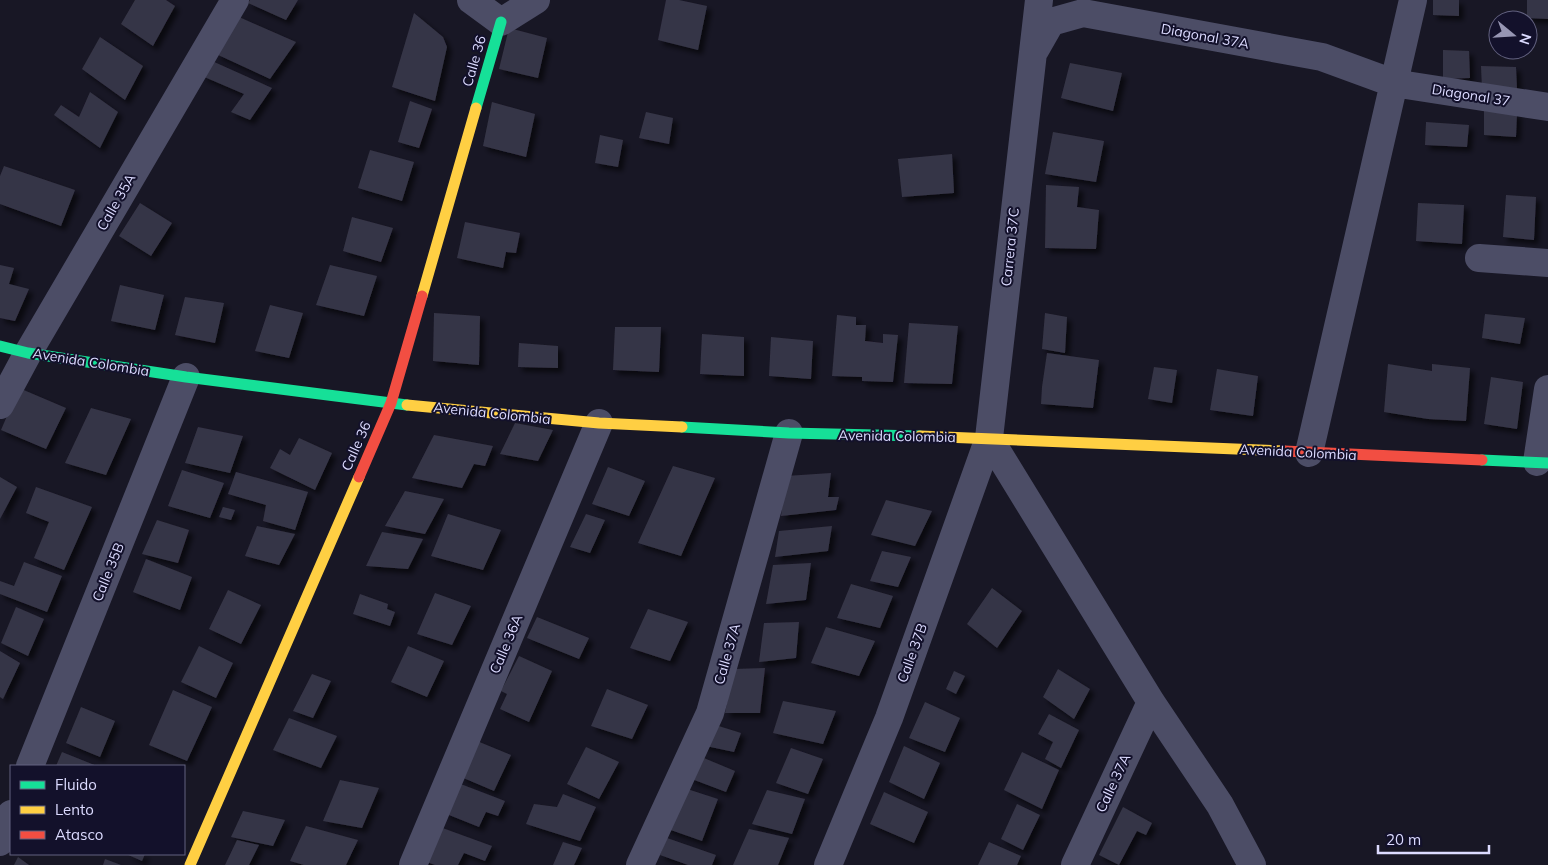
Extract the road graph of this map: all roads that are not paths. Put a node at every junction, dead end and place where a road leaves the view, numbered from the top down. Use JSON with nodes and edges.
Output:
{"nodes":[{"id":1,"x":235,"y":0,"type":"edge"},
{"id":2,"x":471,"y":0,"type":"edge"},
{"id":3,"x":536,"y":0,"type":"edge"},
{"id":4,"x":1039,"y":0,"type":"edge"},
{"id":5,"x":1413,"y":0,"type":"edge"},
{"id":6,"x":501,"y":22,"type":"junction"},
{"id":7,"x":1032,"y":56,"type":"junction"},
{"id":8,"x":1393,"y":83,"type":"junction"},
{"id":9,"x":1548,"y":107,"type":"edge"},
{"id":10,"x":1479,"y":258,"type":"dead end"},
{"id":11,"x":1548,"y":263,"type":"edge"},
{"id":12,"x":0,"y":346,"type":"edge"},
{"id":13,"x":28,"y":353,"type":"junction"},
{"id":14,"x":186,"y":377,"type":"junction"},
{"id":15,"x":1548,"y":389,"type":"edge"},
{"id":16,"x":391,"y":403,"type":"junction"},
{"id":17,"x":0,"y":405,"type":"edge"},
{"id":18,"x":599,"y":423,"type":"junction"},
{"id":19,"x":789,"y":433,"type":"junction"},
{"id":20,"x":989,"y":438,"type":"junction"},
{"id":21,"x":1310,"y":453,"type":"junction"},
{"id":22,"x":1542,"y":462,"type":"edge"},
{"id":23,"x":1151,"y":702,"type":"junction"},
{"id":24,"x":30,"y":765,"type":"edge"},
{"id":25,"x":10,"y":817,"type":"edge"},
{"id":26,"x":0,"y":842,"type":"edge"},
{"id":27,"x":190,"y":865,"type":"edge"},
{"id":28,"x":413,"y":865,"type":"edge"},
{"id":29,"x":640,"y":865,"type":"edge"},
{"id":30,"x":828,"y":865,"type":"edge"},
{"id":31,"x":1075,"y":865,"type":"edge"},
{"id":32,"x":1252,"y":865,"type":"edge"}],
"edges":[{"from":1,"to":13,"type":"street","name":"Calle 35A"},
{"from":2,"to":6,"type":"street"},
{"from":3,"to":6,"type":"street"},
{"from":4,"to":7,"type":"street","name":"Carrera 37C"},
{"from":5,"to":8,"type":"street"},
{"from":6,"to":16,"type":"street","name":"Calle 36"},
{"from":7,"to":8,"type":"street","name":"Diagonal 37A"},
{"from":7,"to":20,"type":"street","name":"Carrera 37C"},
{"from":8,"to":9,"type":"street","name":"Diagonal 37"},
{"from":8,"to":21,"type":"street"},
{"from":10,"to":11,"type":"street"},
{"from":12,"to":13,"type":"street","name":"Avenida Colombia"},
{"from":13,"to":14,"type":"street","name":"Avenida Colombia"},
{"from":13,"to":17,"type":"street","name":"Calle 35A"},
{"from":14,"to":16,"type":"street","name":"Avenida Colombia"},
{"from":14,"to":24,"type":"street","name":"Calle 35B"},
{"from":15,"to":22,"type":"street"},
{"from":16,"to":18,"type":"street","name":"Avenida Colombia"},
{"from":16,"to":27,"type":"street","name":"Calle 36"},
{"from":18,"to":19,"type":"street","name":"Avenida Colombia"},
{"from":18,"to":28,"type":"street","name":"Calle 36A"},
{"from":19,"to":20,"type":"street","name":"Avenida Colombia"},
{"from":19,"to":29,"type":"street","name":"Calle 37A"},
{"from":20,"to":21,"type":"street","name":"Avenida Colombia"},
{"from":20,"to":23,"type":"street"},
{"from":20,"to":30,"type":"street","name":"Calle 37B"},
{"from":21,"to":22,"type":"street","name":"Avenida Colombia"},
{"from":23,"to":31,"type":"street","name":"Calle 37A"},
{"from":23,"to":32,"type":"street"},
{"from":25,"to":26,"type":"street"}]}
